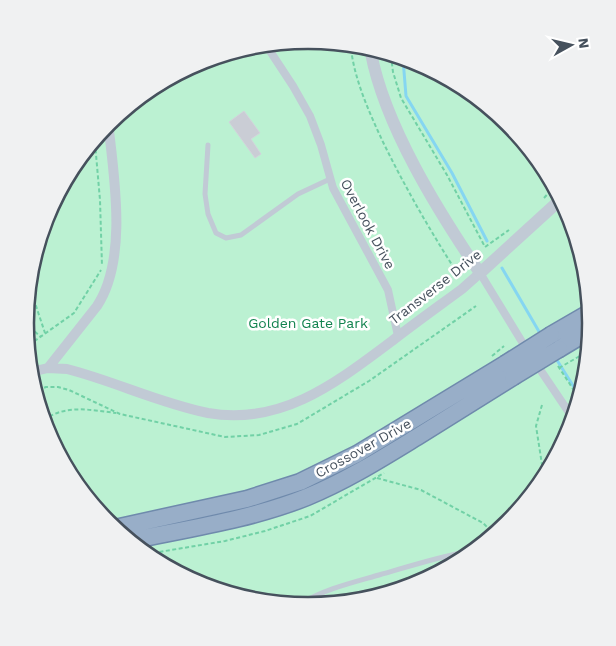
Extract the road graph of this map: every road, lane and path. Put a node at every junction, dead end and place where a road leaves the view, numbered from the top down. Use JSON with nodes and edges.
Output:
{"nodes":[{"id":1,"x":270,"y":51,"type":"edge"},
{"id":2,"x":350,"y":52,"type":"edge"},
{"id":3,"x":373,"y":57,"type":"edge"},
{"id":4,"x":392,"y":62,"type":"edge"},
{"id":5,"x":109,"y":135,"type":"edge"},
{"id":6,"x":208,"y":145,"type":"dead end"},
{"id":7,"x":96,"y":150,"type":"edge"},
{"id":8,"x":330,"y":179,"type":"junction"},
{"id":9,"x":555,"y":204,"type":"edge"},
{"id":10,"x":498,"y":240,"type":"dead end"},
{"id":11,"x":454,"y":268,"type":"dead end"},
{"id":12,"x":480,"y":273,"type":"junction"},
{"id":13,"x":35,"y":300,"type":"edge"},
{"id":14,"x":582,"y":319,"type":"edge"},
{"id":15,"x":34,"y":331,"type":"edge"},
{"id":16,"x":46,"y":333,"type":"junction"},
{"id":17,"x":582,"y":334,"type":"edge"},
{"id":18,"x":398,"y":336,"type":"junction"},
{"id":19,"x":41,"y":337,"type":"junction"},
{"id":20,"x":34,"y":342,"type":"edge"},
{"id":21,"x":555,"y":342,"type":"junction"},
{"id":22,"x":504,"y":346,"type":"dead end"},
{"id":23,"x":580,"y":356,"type":"edge"},
{"id":24,"x":489,"y":358,"type":"dead end"},
{"id":25,"x":48,"y":368,"type":"junction"},
{"id":26,"x":559,"y":368,"type":"dead end"},
{"id":27,"x":38,"y":370,"type":"edge"},
{"id":28,"x":509,"y":370,"type":"junction"},
{"id":29,"x":42,"y":389,"type":"edge"},
{"id":30,"x":542,"y":405,"type":"dead end"},
{"id":31,"x":568,"y":411,"type":"edge"},
{"id":32,"x":50,"y":416,"type":"edge"},
{"id":33,"x":542,"y":466,"type":"edge"},
{"id":34,"x":378,"y":478,"type":"dead end"},
{"id":35,"x":124,"y":526,"type":"edge"},
{"id":36,"x":489,"y":529,"type":"edge"},
{"id":37,"x":139,"y":539,"type":"edge"},
{"id":38,"x":454,"y":555,"type":"edge"},
{"id":39,"x":313,"y":597,"type":"edge"}],
"edges":[{"from":1,"to":8,"type":"street","name":"Overlook Drive"},
{"from":2,"to":11,"type":"path"},
{"from":3,"to":12,"type":"street"},
{"from":4,"to":10,"type":"path"},
{"from":5,"to":25,"type":"street"},
{"from":6,"to":8,"type":"lane"},
{"from":7,"to":16,"type":"path"},
{"from":8,"to":18,"type":"street","name":"Overlook Drive"},
{"from":9,"to":12,"type":"street","name":"Transverse Drive"},
{"from":12,"to":18,"type":"street","name":"Transverse Drive"},
{"from":12,"to":31,"type":"street"},
{"from":13,"to":16,"type":"path"},
{"from":14,"to":21,"type":"highway","name":"Crossover Drive"},
{"from":15,"to":19,"type":"path"},
{"from":16,"to":19,"type":"path"},
{"from":17,"to":21,"type":"highway","name":"Crossover Drive"},
{"from":18,"to":25,"type":"street","name":"Transverse Drive"},
{"from":19,"to":20,"type":"path"},
{"from":21,"to":28,"type":"highway","name":"Crossover Drive","bridge":true},
{"from":22,"to":24,"type":"path"},
{"from":23,"to":26,"type":"path"},
{"from":25,"to":27,"type":"street","name":"Transverse Drive"},
{"from":28,"to":35,"type":"highway","name":"Crossover Drive"},
{"from":28,"to":37,"type":"highway","name":"Crossover Drive"},
{"from":29,"to":32,"type":"path"},
{"from":30,"to":33,"type":"path"},
{"from":34,"to":36,"type":"path"},
{"from":38,"to":39,"type":"lane"}]}
